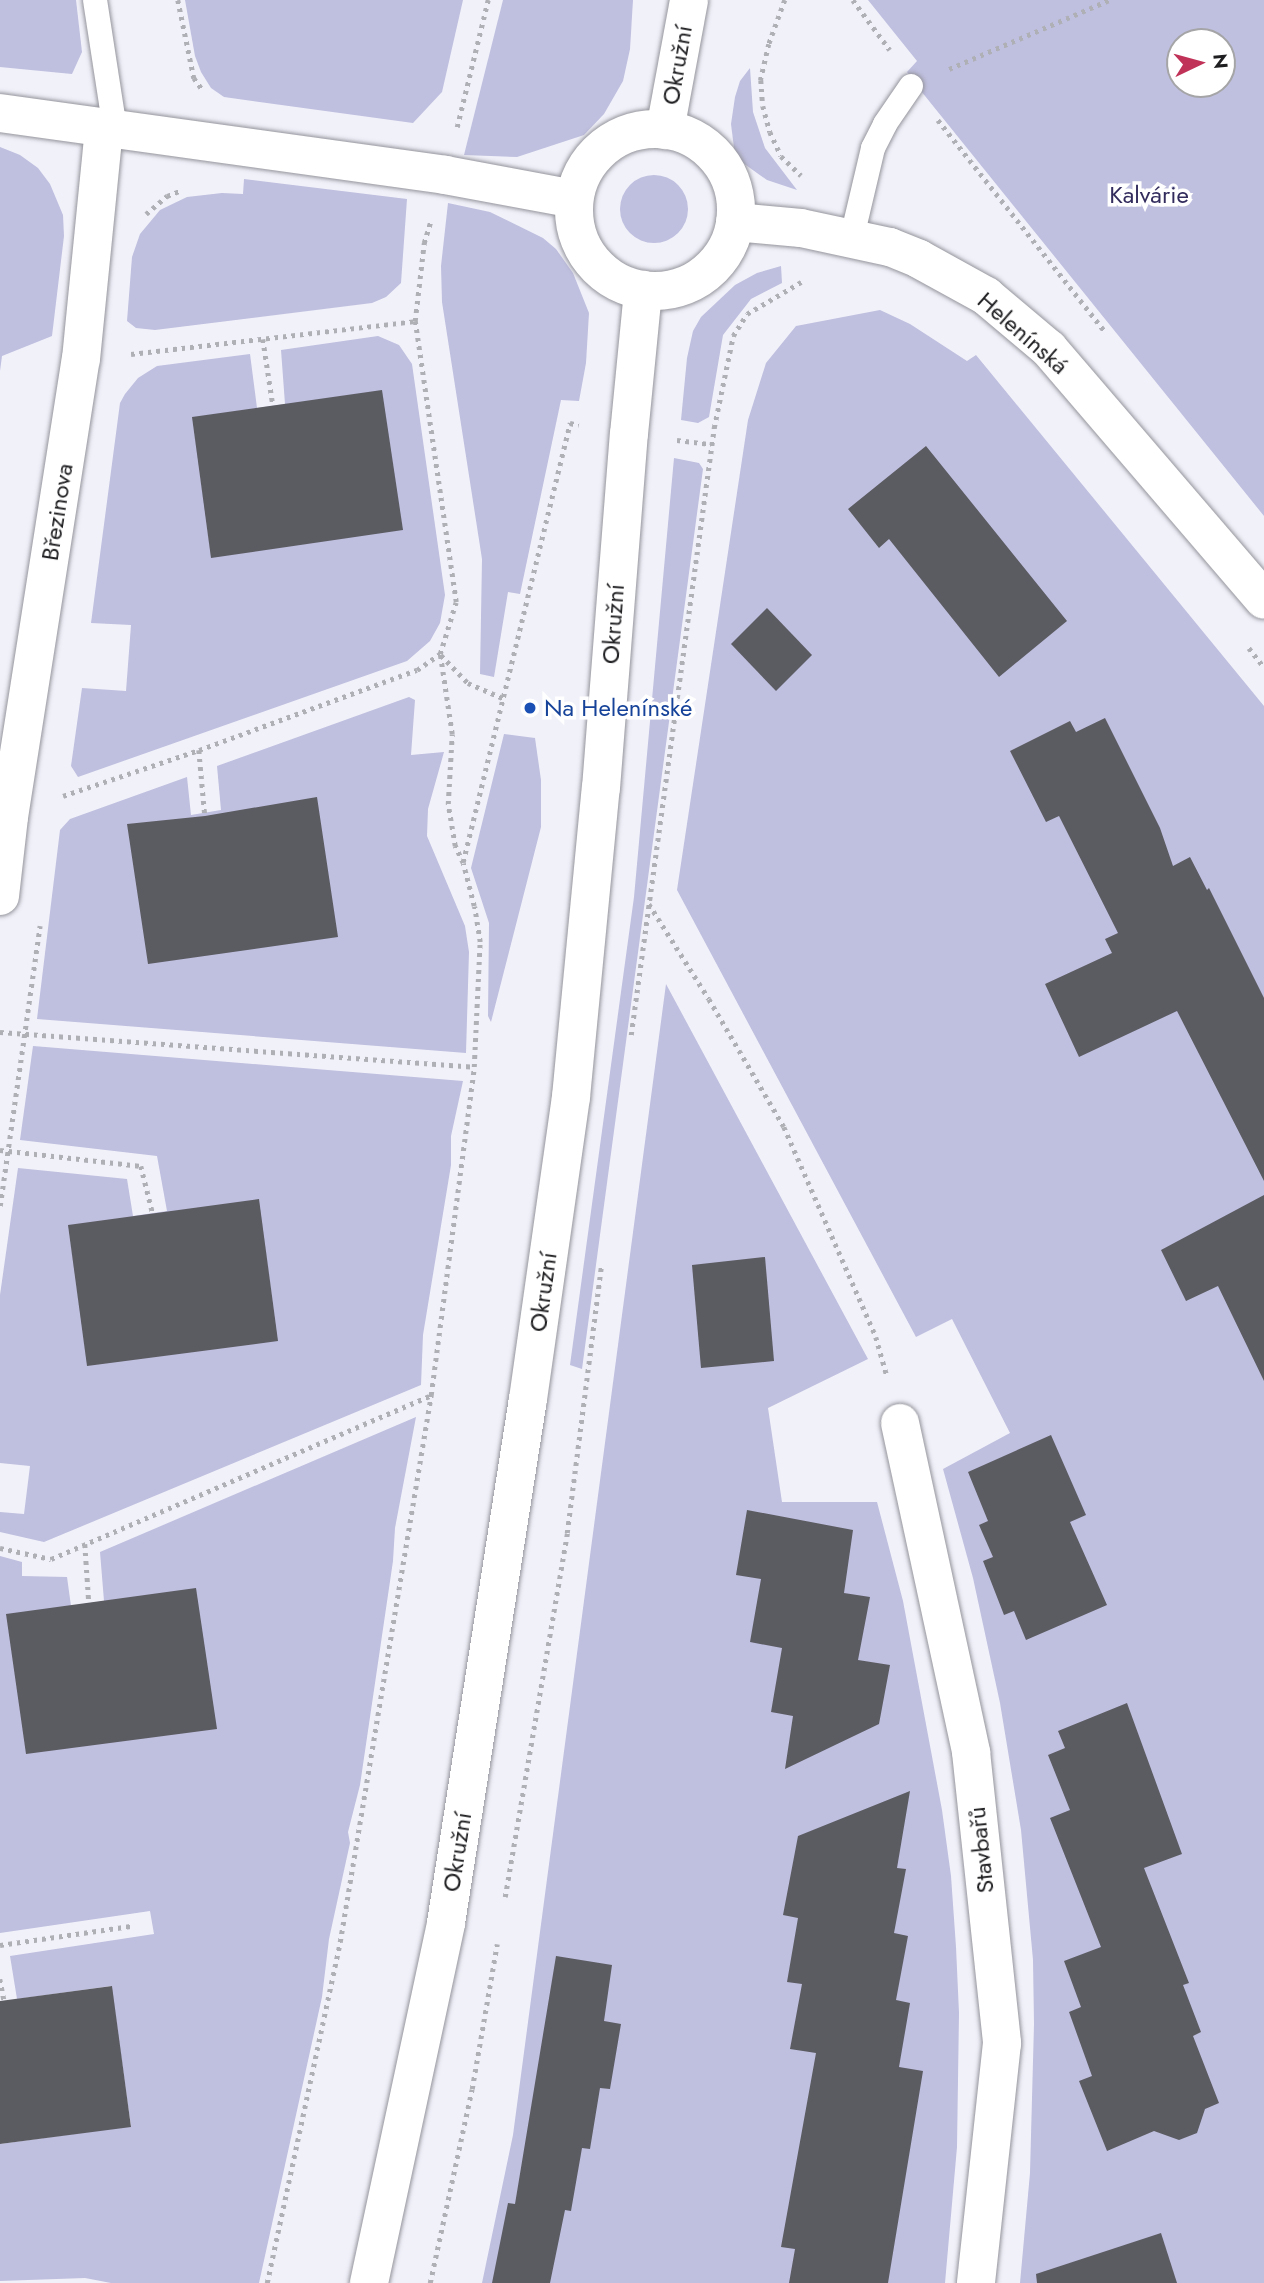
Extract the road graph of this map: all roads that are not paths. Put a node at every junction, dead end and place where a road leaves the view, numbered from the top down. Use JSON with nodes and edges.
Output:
{"nodes":[{"id":1,"x":95,"y":0,"type":"edge"},
{"id":2,"x":689,"y":0,"type":"edge"},
{"id":3,"x":911,"y":86,"type":"road end"},
{"id":4,"x":0,"y":113,"type":"edge"},
{"id":5,"x":110,"y":128,"type":"junction"},
{"id":6,"x":665,"y":130,"type":"junction"},
{"id":7,"x":574,"y":199,"type":"junction"},
{"id":8,"x":735,"y":222,"type":"junction"},
{"id":9,"x":852,"y":237,"type":"junction"},
{"id":10,"x":643,"y":290,"type":"junction"},
{"id":11,"x":1264,"y":600,"type":"edge"},
{"id":12,"x":0,"y":896,"type":"edge"},
{"id":13,"x":900,"y":1423,"type":"road end"},
{"id":14,"x":369,"y":2283,"type":"edge"},
{"id":15,"x":976,"y":2283,"type":"edge"}],
"edges":[{"from":1,"to":5,"type":"lane"},
{"from":2,"to":6,"type":"street","name":"Okružní"},
{"from":3,"to":9,"type":"lane"},
{"from":4,"to":5,"type":"street"},
{"from":5,"to":7,"type":"street"},
{"from":5,"to":12,"type":"street","name":"Březinova"},
{"from":6,"to":7,"type":"street"},
{"from":6,"to":8,"type":"street"},
{"from":7,"to":10,"type":"street"},
{"from":8,"to":9,"type":"street","name":"Helenínská"},
{"from":8,"to":10,"type":"street"},
{"from":9,"to":11,"type":"street","name":"Helenínská"},
{"from":10,"to":14,"type":"street","name":"Okružní"},
{"from":13,"to":15,"type":"street","name":"Stavbařů"}]}
